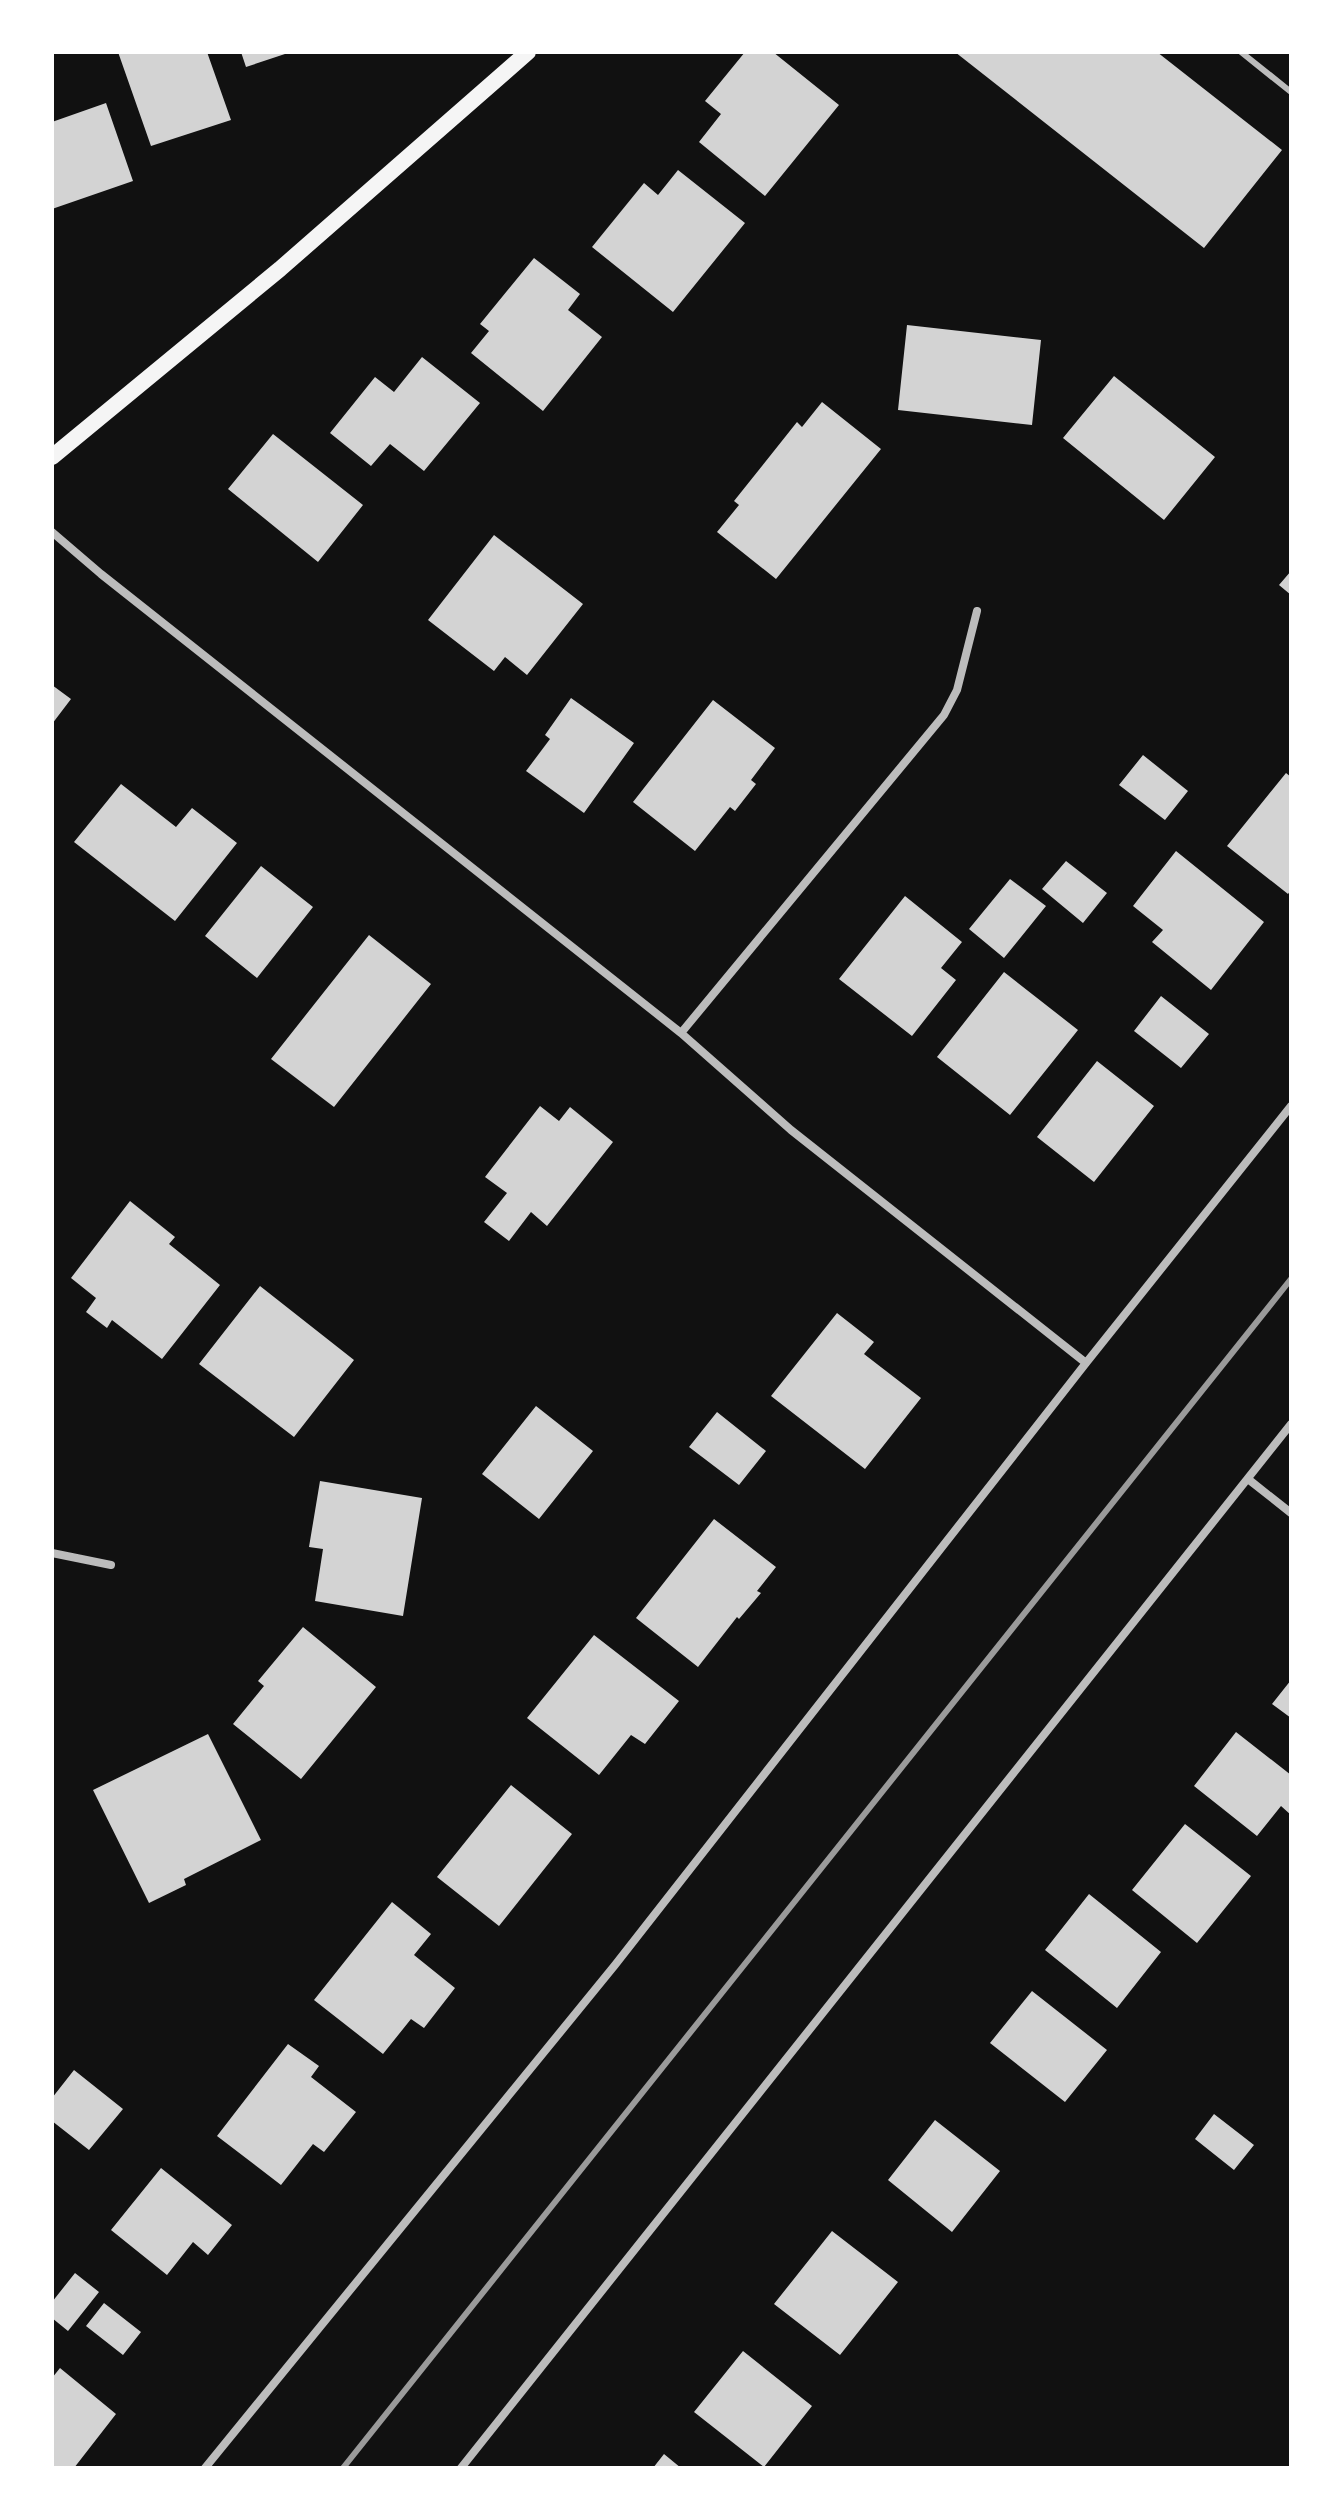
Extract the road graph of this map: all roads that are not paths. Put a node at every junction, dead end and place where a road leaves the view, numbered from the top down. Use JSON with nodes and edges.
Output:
{"nodes":[{"id":1,"x":1241,"y":52,"type":"edge"},
{"id":2,"x":526,"y":53,"type":"edge"},
{"id":3,"x":1291,"y":92,"type":"edge"},
{"id":4,"x":52,"y":457,"type":"edge"},
{"id":5,"x":52,"y":532,"type":"edge"},
{"id":6,"x":977,"y":611,"type":"dead end"},
{"id":7,"x":681,"y":1033,"type":"junction"},
{"id":8,"x":1291,"y":1106,"type":"edge"},
{"id":9,"x":1086,"y":1363,"type":"junction"},
{"id":10,"x":1291,"y":1424,"type":"edge"},
{"id":11,"x":1248,"y":1479,"type":"junction"},
{"id":12,"x":1291,"y":1513,"type":"edge"},
{"id":13,"x":52,"y":1553,"type":"edge"},
{"id":14,"x":111,"y":1565,"type":"dead end"},
{"id":15,"x":205,"y":2468,"type":"edge"},
{"id":16,"x":461,"y":2468,"type":"edge"}],
"edges":[{"from":1,"to":3,"type":"lane"},
{"from":2,"to":4,"type":"main road"},
{"from":5,"to":7,"type":"street"},
{"from":6,"to":7,"type":"street"},
{"from":7,"to":9,"type":"street"},
{"from":8,"to":9,"type":"street"},
{"from":9,"to":15,"type":"street"},
{"from":10,"to":11,"type":"street"},
{"from":11,"to":12,"type":"street"},
{"from":11,"to":16,"type":"street"},
{"from":13,"to":14,"type":"street"}]}
